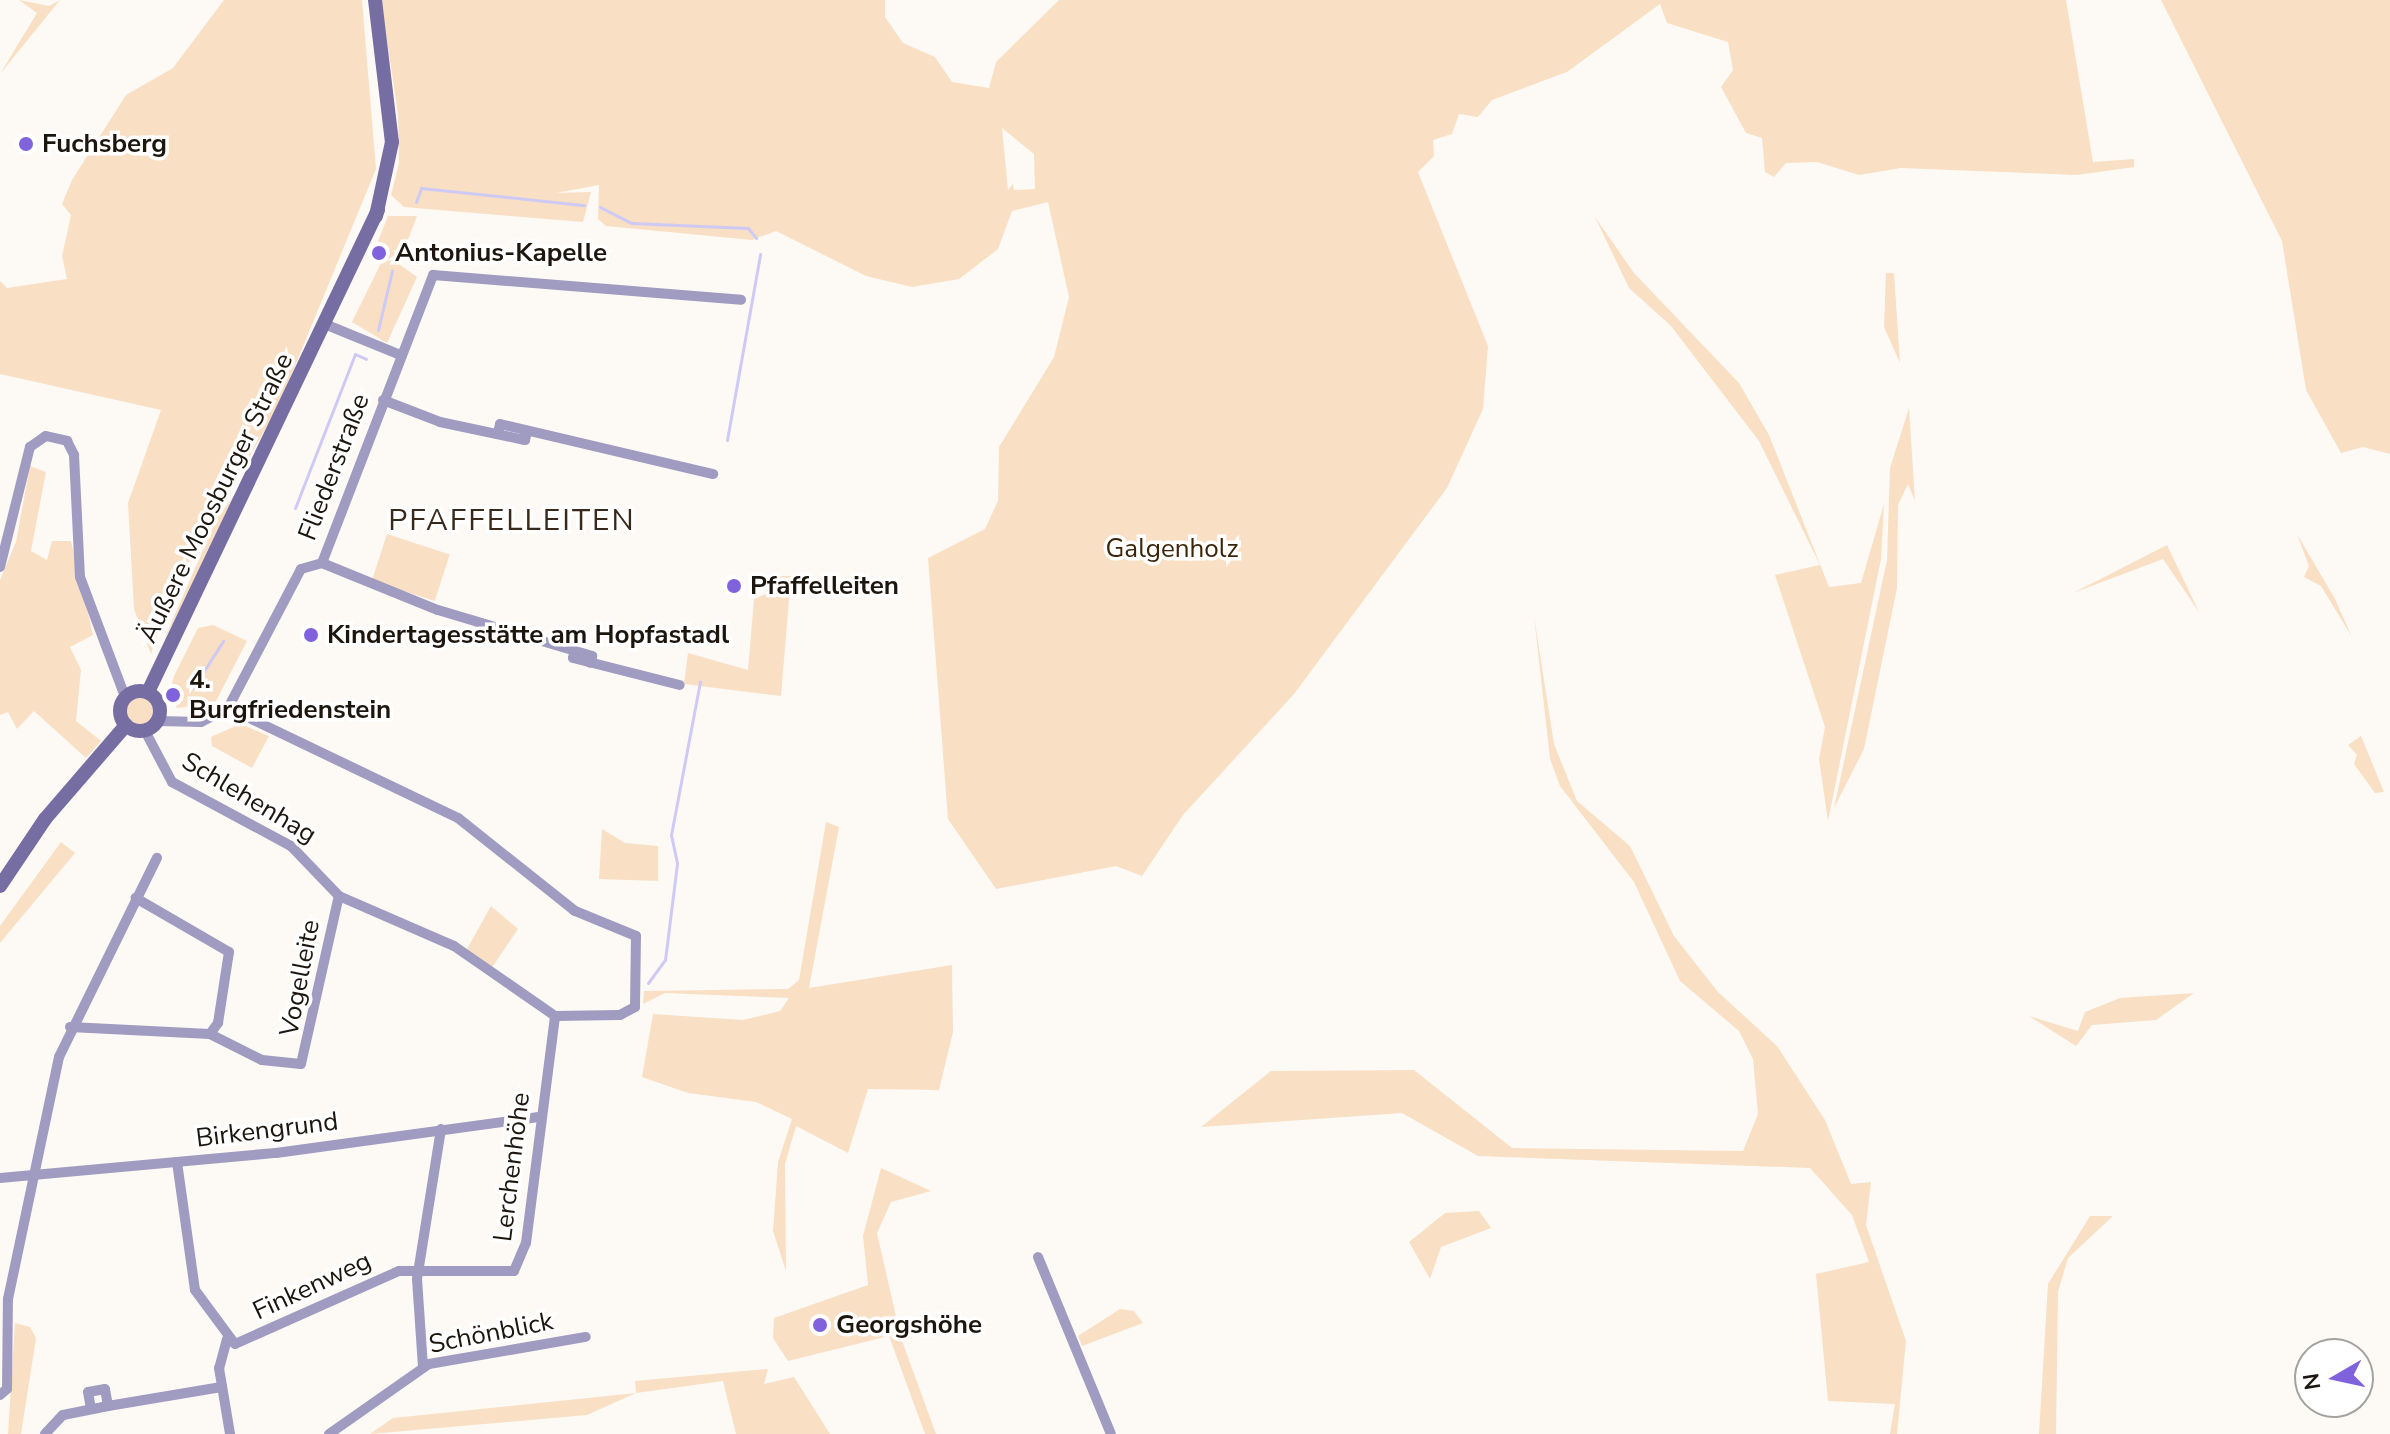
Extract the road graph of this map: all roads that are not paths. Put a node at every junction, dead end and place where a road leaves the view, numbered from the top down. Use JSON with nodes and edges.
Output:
{"nodes":[{"id":1,"x":375,"y":0,"type":"edge"},
{"id":2,"x":741,"y":300,"type":"dead end"},
{"id":3,"x":327,"y":325,"type":"junction"},
{"id":4,"x":400,"y":355,"type":"junction"},
{"id":5,"x":383,"y":400,"type":"junction"},
{"id":6,"x":713,"y":474,"type":"dead end"},
{"id":7,"x":322,"y":563,"type":"junction"},
{"id":8,"x":0,"y":567,"type":"edge"},
{"id":9,"x":680,"y":685,"type":"dead end"},
{"id":10,"x":148,"y":692,"type":"junction"},
{"id":11,"x":125,"y":697,"type":"junction"},
{"id":12,"x":228,"y":708,"type":"junction"},
{"id":13,"x":158,"y":721,"type":"junction"},
{"id":14,"x":126,"y":725,"type":"junction"},
{"id":15,"x":145,"y":731,"type":"junction"},
{"id":16,"x":157,"y":858,"type":"dead end"},
{"id":17,"x":0,"y":886,"type":"edge"},
{"id":18,"x":339,"y":896,"type":"junction"},
{"id":19,"x":136,"y":898,"type":"junction"},
{"id":20,"x":555,"y":1016,"type":"junction"},
{"id":21,"x":70,"y":1027,"type":"junction"},
{"id":22,"x":210,"y":1034,"type":"junction"},
{"id":23,"x":539,"y":1117,"type":"junction"},
{"id":24,"x":441,"y":1129,"type":"junction"},
{"id":25,"x":177,"y":1162,"type":"junction"},
{"id":26,"x":36,"y":1177,"type":"junction"},
{"id":27,"x":0,"y":1178,"type":"edge"},
{"id":28,"x":1038,"y":1257,"type":"dead end"},
{"id":29,"x":418,"y":1270,"type":"junction"},
{"id":30,"x":586,"y":1337,"type":"dead end"},
{"id":31,"x":227,"y":1339,"type":"junction"},
{"id":32,"x":423,"y":1367,"type":"junction"},
{"id":33,"x":221,"y":1387,"type":"junction"},
{"id":34,"x":0,"y":1395,"type":"edge"},
{"id":35,"x":108,"y":1406,"type":"junction"},
{"id":36,"x":91,"y":1409,"type":"junction"},
{"id":37,"x":45,"y":1434,"type":"edge"},
{"id":38,"x":230,"y":1434,"type":"edge"},
{"id":39,"x":329,"y":1434,"type":"edge"},
{"id":40,"x":1111,"y":1434,"type":"edge"}],
"edges":[{"from":1,"to":3,"type":"street","name":"Äußere Moosburger Straße"},
{"from":2,"to":4,"type":"street","name":"Fliederstraße"},
{"from":3,"to":4,"type":"street"},
{"from":3,"to":10,"type":"street","name":"Äußere Moosburger Straße"},
{"from":4,"to":5,"type":"street","name":"Fliederstraße"},
{"from":5,"to":6,"type":"street"},
{"from":5,"to":7,"type":"street","name":"Fliederstraße"},
{"from":7,"to":9,"type":"street"},
{"from":7,"to":12,"type":"street","name":"Fliederstraße"},
{"from":8,"to":11,"type":"street"},
{"from":10,"to":11,"type":"street"},
{"from":10,"to":13,"type":"street"},
{"from":11,"to":14,"type":"street"},
{"from":12,"to":13,"type":"street"},
{"from":12,"to":20,"type":"street"},
{"from":13,"to":15,"type":"street"},
{"from":14,"to":15,"type":"street"},
{"from":14,"to":17,"type":"street"},
{"from":15,"to":18,"type":"street","name":"Schlehenhag"},
{"from":16,"to":19,"type":"street"},
{"from":18,"to":20,"type":"street","name":"Schlehenhag"},
{"from":18,"to":22,"type":"street","name":"Vogelleite"},
{"from":19,"to":21,"type":"street"},
{"from":19,"to":22,"type":"street"},
{"from":20,"to":23,"type":"street","name":"Lerchenhöhe"},
{"from":21,"to":22,"type":"street"},
{"from":21,"to":26,"type":"street"},
{"from":23,"to":24,"type":"street","name":"Birkengrund"},
{"from":23,"to":29,"type":"street","name":"Lerchenhöhe"},
{"from":24,"to":25,"type":"street","name":"Birkengrund"},
{"from":24,"to":29,"type":"street"},
{"from":25,"to":26,"type":"street","name":"Birkengrund"},
{"from":25,"to":31,"type":"street"},
{"from":26,"to":27,"type":"street","name":"Birkengrund"},
{"from":26,"to":34,"type":"street"},
{"from":28,"to":40,"type":"street"},
{"from":29,"to":31,"type":"street","name":"Finkenweg"},
{"from":29,"to":32,"type":"street"},
{"from":30,"to":32,"type":"street","name":"Schönblick"},
{"from":31,"to":33,"type":"street"},
{"from":32,"to":39,"type":"street","name":"Schönblick"},
{"from":33,"to":35,"type":"street"},
{"from":33,"to":38,"type":"street"},
{"from":35,"to":36,"type":"street"},
{"from":35,"to":36,"type":"street"},
{"from":36,"to":37,"type":"street"}]}
